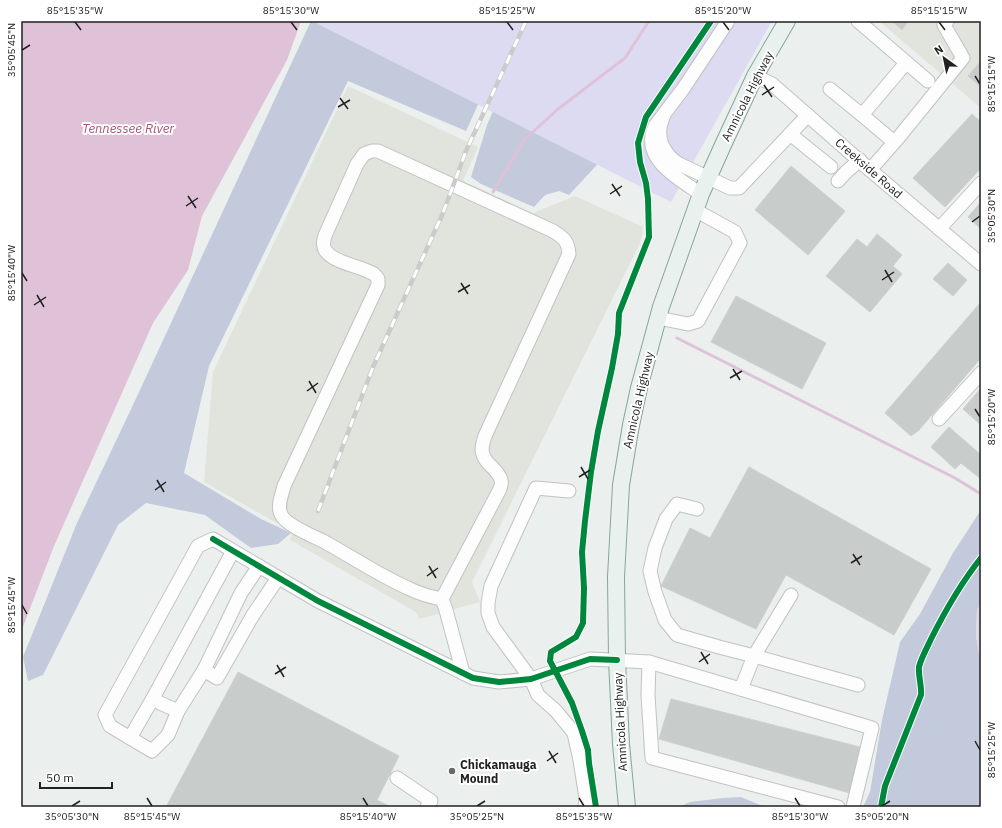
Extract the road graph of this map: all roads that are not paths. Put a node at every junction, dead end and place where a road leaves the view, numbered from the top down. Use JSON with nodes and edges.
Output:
{"nodes":[{"id":1,"x":728,"y":21,"type":"edge"},
{"id":2,"x":787,"y":21,"type":"edge"},
{"id":3,"x":858,"y":21,"type":"edge"},
{"id":4,"x":947,"y":21,"type":"edge"},
{"id":5,"x":906,"y":63,"type":"junction"},
{"id":6,"x":754,"y":76,"type":"junction"},
{"id":7,"x":928,"y":81,"type":"dead end"},
{"id":8,"x":830,"y":89,"type":"dead end"},
{"id":9,"x":808,"y":115,"type":"junction"},
{"id":10,"x":862,"y":115,"type":"junction"},
{"id":11,"x":663,"y":117,"type":"junction"},
{"id":12,"x":790,"y":134,"type":"junction"},
{"id":13,"x":894,"y":142,"type":"junction"},
{"id":14,"x":860,"y":160,"type":"junction"},
{"id":15,"x":831,"y":167,"type":"dead end"},
{"id":16,"x":870,"y":170,"type":"junction"},
{"id":17,"x":708,"y":178,"type":"junction"},
{"id":18,"x":838,"y":181,"type":"dead end"},
{"id":19,"x":981,"y":183,"type":"edge"},
{"id":20,"x":701,"y":194,"type":"junction"},
{"id":21,"x":695,"y":210,"type":"junction"},
{"id":22,"x":939,"y":228,"type":"junction"},
{"id":23,"x":981,"y":264,"type":"edge"},
{"id":24,"x":658,"y":318,"type":"junction"},
{"id":25,"x":981,"y":373,"type":"edge"},
{"id":26,"x":939,"y":419,"type":"dead end"},
{"id":27,"x":568,"y":491,"type":"dead end"},
{"id":28,"x":697,"y":509,"type":"dead end"},
{"id":29,"x":232,"y":551,"type":"junction"},
{"id":30,"x":259,"y":566,"type":"junction"},
{"id":31,"x":278,"y":578,"type":"junction"},
{"id":32,"x":791,"y":595,"type":"dead end"},
{"id":33,"x":442,"y":599,"type":"junction"},
{"id":34,"x":754,"y":656,"type":"junction"},
{"id":35,"x":617,"y":660,"type":"junction"},
{"id":36,"x":649,"y":662,"type":"junction"},
{"id":37,"x":204,"y":670,"type":"junction"},
{"id":38,"x":463,"y":672,"type":"junction"},
{"id":39,"x":530,"y":679,"type":"junction"},
{"id":40,"x":858,"y":685,"type":"dead end"},
{"id":41,"x":741,"y":689,"type":"junction"},
{"id":42,"x":153,"y":698,"type":"junction"},
{"id":43,"x":178,"y":711,"type":"junction"},
{"id":44,"x":130,"y":738,"type":"junction"},
{"id":45,"x":397,"y":778,"type":"dead end"},
{"id":46,"x":427,"y":807,"type":"edge"},
{"id":47,"x":586,"y":807,"type":"edge"},
{"id":48,"x":626,"y":807,"type":"edge"},
{"id":49,"x":838,"y":807,"type":"edge"},
{"id":50,"x":853,"y":807,"type":"edge"}],
"edges":[{"from":1,"to":11,"type":"street"},
{"from":2,"to":6,"type":"main road","name":"Amnicola Highway"},
{"from":3,"to":5,"type":"street"},
{"from":4,"to":13,"type":"street"},
{"from":5,"to":7,"type":"street"},
{"from":5,"to":10,"type":"street"},
{"from":6,"to":9,"type":"street","name":"Creekside Road"},
{"from":6,"to":17,"type":"main road","name":"Amnicola Highway"},
{"from":8,"to":10,"type":"street"},
{"from":9,"to":12,"type":"street"},
{"from":9,"to":14,"type":"street","name":"Creekside Road"},
{"from":10,"to":13,"type":"street"},
{"from":11,"to":17,"type":"street"},
{"from":11,"to":20,"type":"street"},
{"from":12,"to":15,"type":"street"},
{"from":12,"to":17,"type":"street"},
{"from":13,"to":16,"type":"street"},
{"from":14,"to":16,"type":"street","name":"Creekside Road"},
{"from":14,"to":18,"type":"street"},
{"from":16,"to":22,"type":"street","name":"Creekside Road"},
{"from":17,"to":20,"type":"main road","name":"Amnicola Highway"},
{"from":19,"to":22,"type":"street"},
{"from":20,"to":21,"type":"main road","name":"Amnicola Highway"},
{"from":21,"to":24,"type":"main road","name":"Amnicola Highway"},
{"from":21,"to":24,"type":"street"},
{"from":22,"to":23,"type":"street","name":"Creekside Road"},
{"from":24,"to":35,"type":"main road","name":"Amnicola Highway"},
{"from":25,"to":26,"type":"street"},
{"from":27,"to":39,"type":"street"},
{"from":28,"to":34,"type":"street"},
{"from":29,"to":30,"type":"street"},
{"from":29,"to":42,"type":"street"},
{"from":29,"to":44,"type":"street"},
{"from":30,"to":31,"type":"street"},
{"from":30,"to":37,"type":"street"},
{"from":31,"to":37,"type":"street"},
{"from":31,"to":38,"type":"street"},
{"from":32,"to":34,"type":"street"},
{"from":33,"to":33,"type":"street"},
{"from":33,"to":38,"type":"street"},
{"from":34,"to":40,"type":"street"},
{"from":34,"to":41,"type":"street"},
{"from":35,"to":36,"type":"street"},
{"from":35,"to":39,"type":"street"},
{"from":35,"to":48,"type":"main road","name":"Amnicola Highway"},
{"from":36,"to":41,"type":"street"},
{"from":36,"to":49,"type":"street"},
{"from":37,"to":43,"type":"street"},
{"from":38,"to":39,"type":"street"},
{"from":39,"to":47,"type":"street"},
{"from":41,"to":50,"type":"street"},
{"from":42,"to":43,"type":"street"},
{"from":42,"to":44,"type":"street"},
{"from":43,"to":44,"type":"street"},
{"from":45,"to":46,"type":"street"}]}
